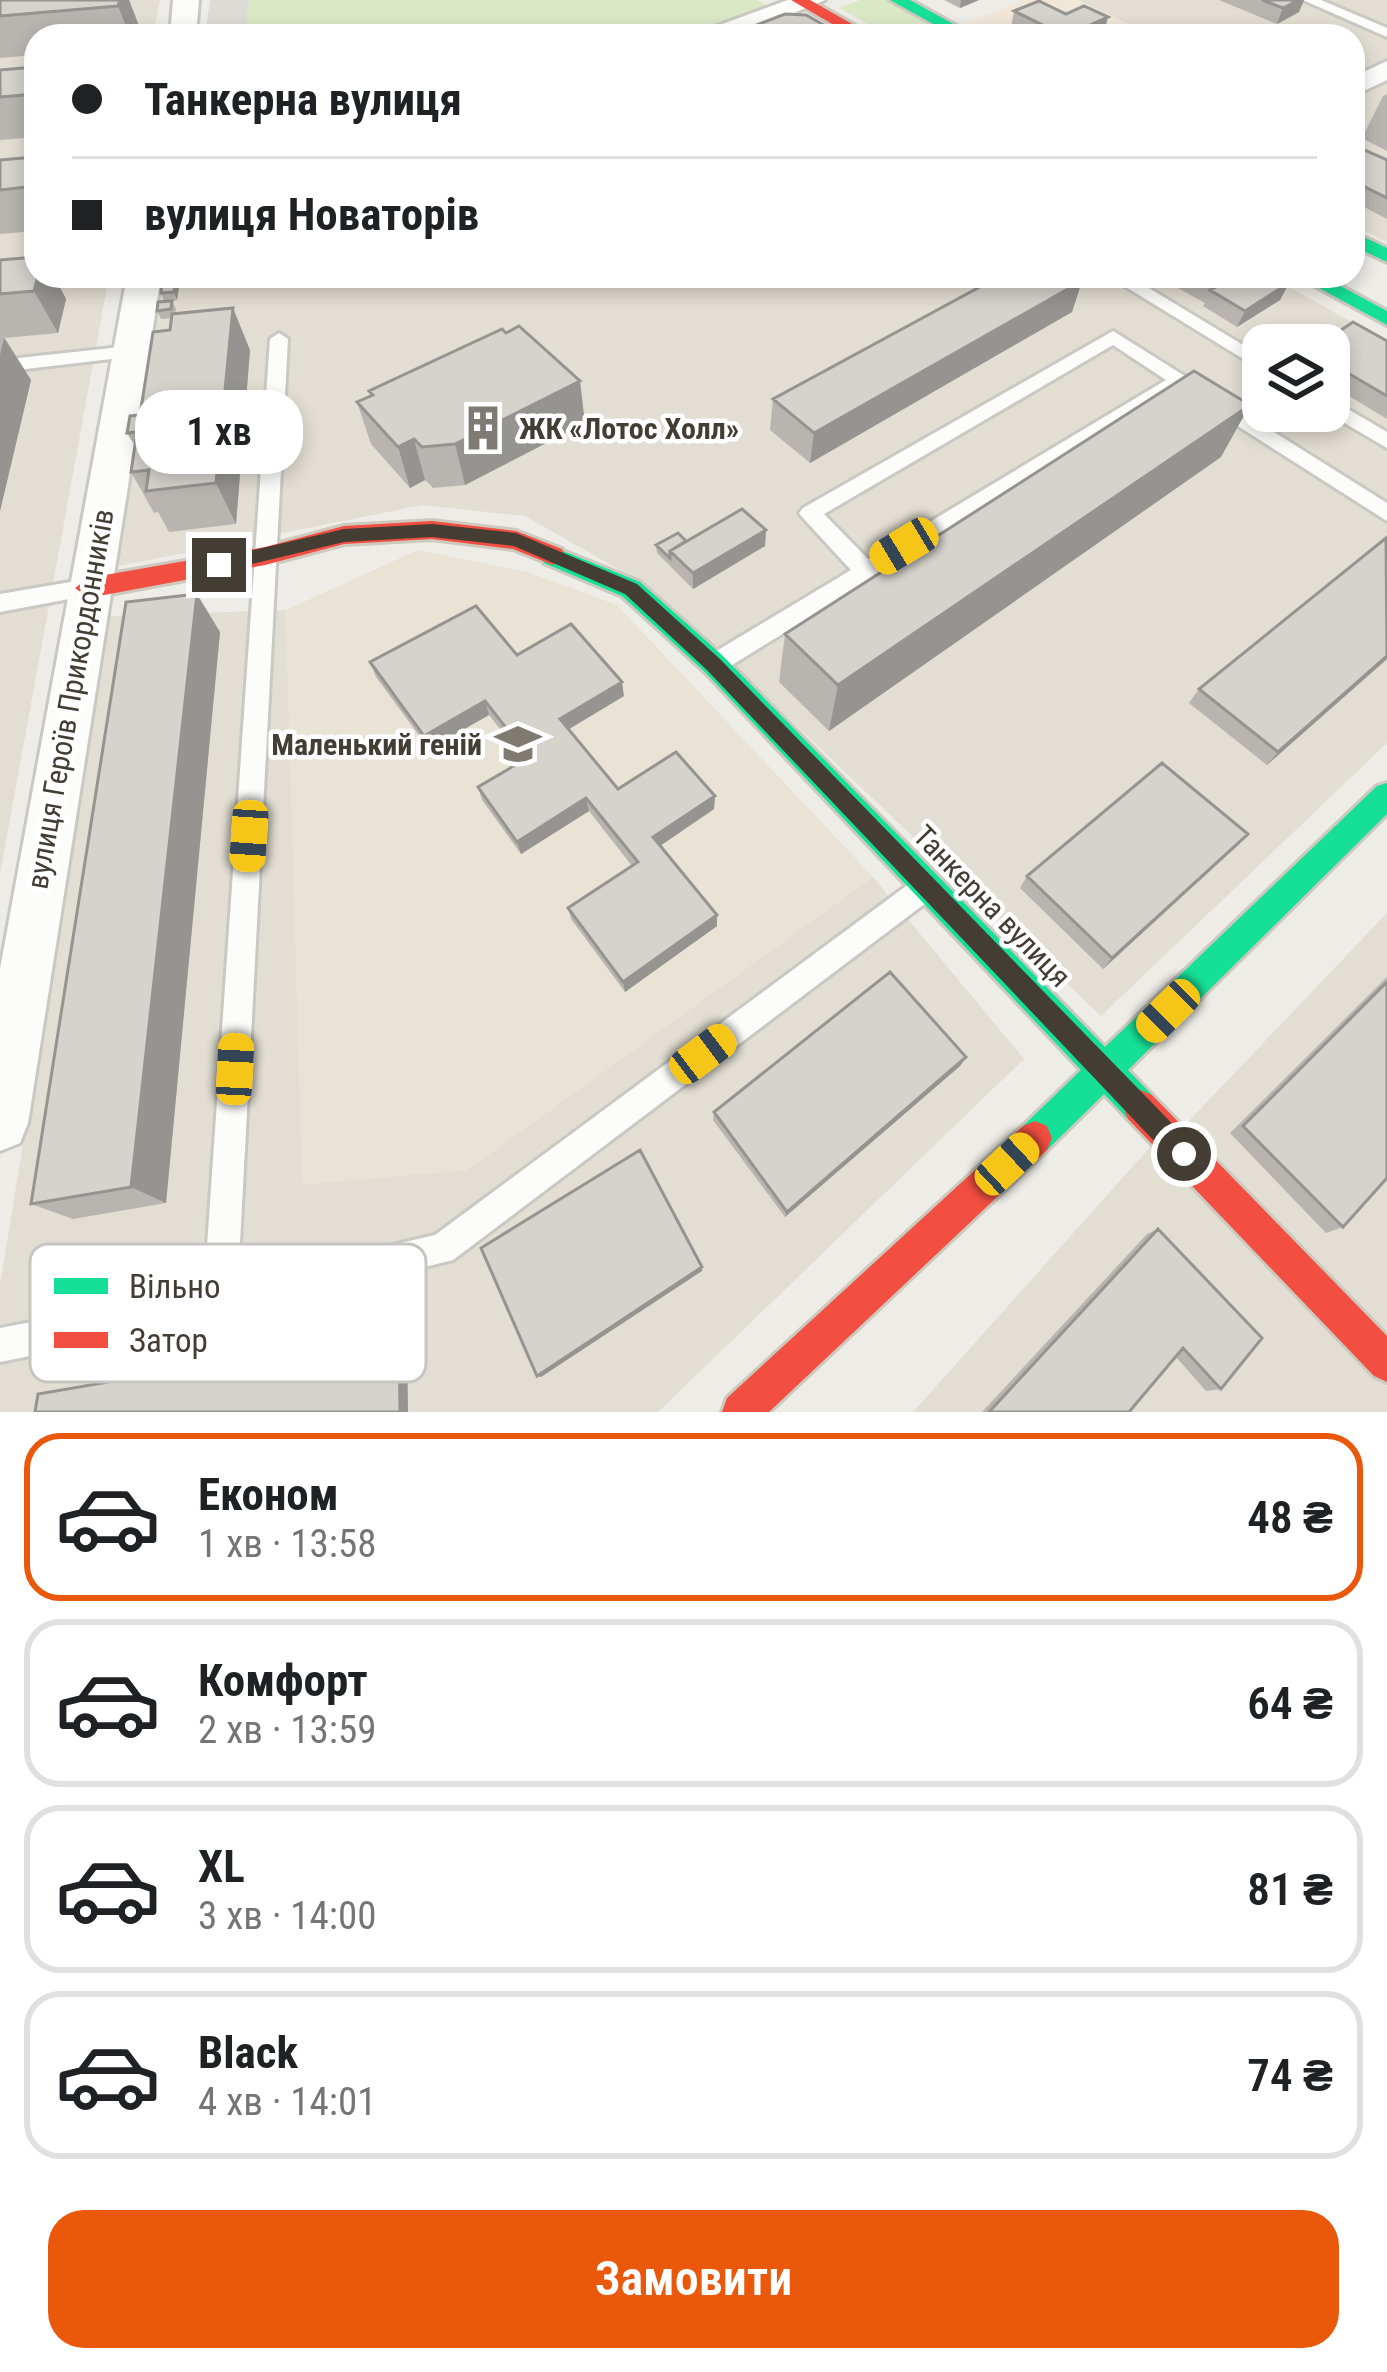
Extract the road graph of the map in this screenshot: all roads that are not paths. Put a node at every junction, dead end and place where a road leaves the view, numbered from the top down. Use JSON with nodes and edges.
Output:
{"nodes":[{"id":1,"x":898,"y":0,"type":"edge"},
{"id":2,"x":1310,"y":0,"type":"edge"},
{"id":3,"x":805,"y":1,"type":"edge"},
{"id":4,"x":747,"y":24,"type":"edge"},
{"id":5,"x":844,"y":24,"type":"edge"},
{"id":6,"x":944,"y":24,"type":"edge"},
{"id":7,"x":1387,"y":32,"type":"edge"},
{"id":8,"x":142,"y":288,"type":"edge"},
{"id":9,"x":1137,"y":288,"type":"edge"},
{"id":10,"x":1329,"y":288,"type":"edge"},
{"id":11,"x":1387,"y":319,"type":"edge"},
{"id":12,"x":279,"y":339,"type":"dead end"},
{"id":13,"x":130,"y":352,"type":"junction"},
{"id":14,"x":1242,"y":352,"type":"edge"},
{"id":15,"x":0,"y":366,"type":"edge"},
{"id":16,"x":1180,"y":380,"type":"junction"},
{"id":17,"x":1350,"y":418,"type":"edge"},
{"id":18,"x":1387,"y":441,"type":"edge"},
{"id":19,"x":1387,"y":513,"type":"edge"},
{"id":20,"x":266,"y":556,"type":"junction"},
{"id":21,"x":865,"y":570,"type":"junction"},
{"id":22,"x":88,"y":589,"type":"junction"},
{"id":23,"x":0,"y":603,"type":"edge"},
{"id":24,"x":714,"y":664,"type":"junction"},
{"id":25,"x":1387,"y":795,"type":"edge"},
{"id":26,"x":927,"y":886,"type":"junction"},
{"id":27,"x":1105,"y":1072,"type":"junction"},
{"id":28,"x":0,"y":1123,"type":"edge"},
{"id":29,"x":224,"y":1244,"type":"edge"},
{"id":30,"x":426,"y":1253,"type":"edge"},
{"id":31,"x":30,"y":1340,"type":"edge"},
{"id":32,"x":0,"y":1346,"type":"edge"},
{"id":33,"x":1387,"y":1363,"type":"edge"},
{"id":34,"x":741,"y":1412,"type":"edge"}],
"edges":[{"from":1,"to":6,"type":"street"},
{"from":2,"to":7,"type":"lane"},
{"from":3,"to":4,"type":"street"},
{"from":3,"to":5,"type":"street"},
{"from":8,"to":13,"type":"street","name":"вулиця Героїв Прикордонників"},
{"from":9,"to":14,"type":"lane"},
{"from":10,"to":11,"type":"street"},
{"from":12,"to":20,"type":"lane"},
{"from":13,"to":15,"type":"lane"},
{"from":13,"to":22,"type":"street","name":"вулиця Героїв Прикордонників"},
{"from":16,"to":19,"type":"lane"},
{"from":16,"to":21,"type":"lane"},
{"from":16,"to":21,"type":"lane"},
{"from":17,"to":18,"type":"lane"},
{"from":20,"to":22,"type":"street","name":"Танкерна вулиця"},
{"from":20,"to":24,"type":"street","name":"Танкерна вулиця"},
{"from":20,"to":29,"type":"lane"},
{"from":21,"to":24,"type":"lane"},
{"from":22,"to":23,"type":"lane"},
{"from":22,"to":28,"type":"street","name":"вулиця Героїв Прикордонників"},
{"from":24,"to":26,"type":"street","name":"Танкерна вулиця"},
{"from":25,"to":27,"type":"street"},
{"from":26,"to":27,"type":"street","name":"Танкерна вулиця"},
{"from":26,"to":30,"type":"lane"},
{"from":27,"to":33,"type":"street","name":"Танкерна вулиця"},
{"from":27,"to":34,"type":"street"},
{"from":31,"to":32,"type":"lane"}]}
